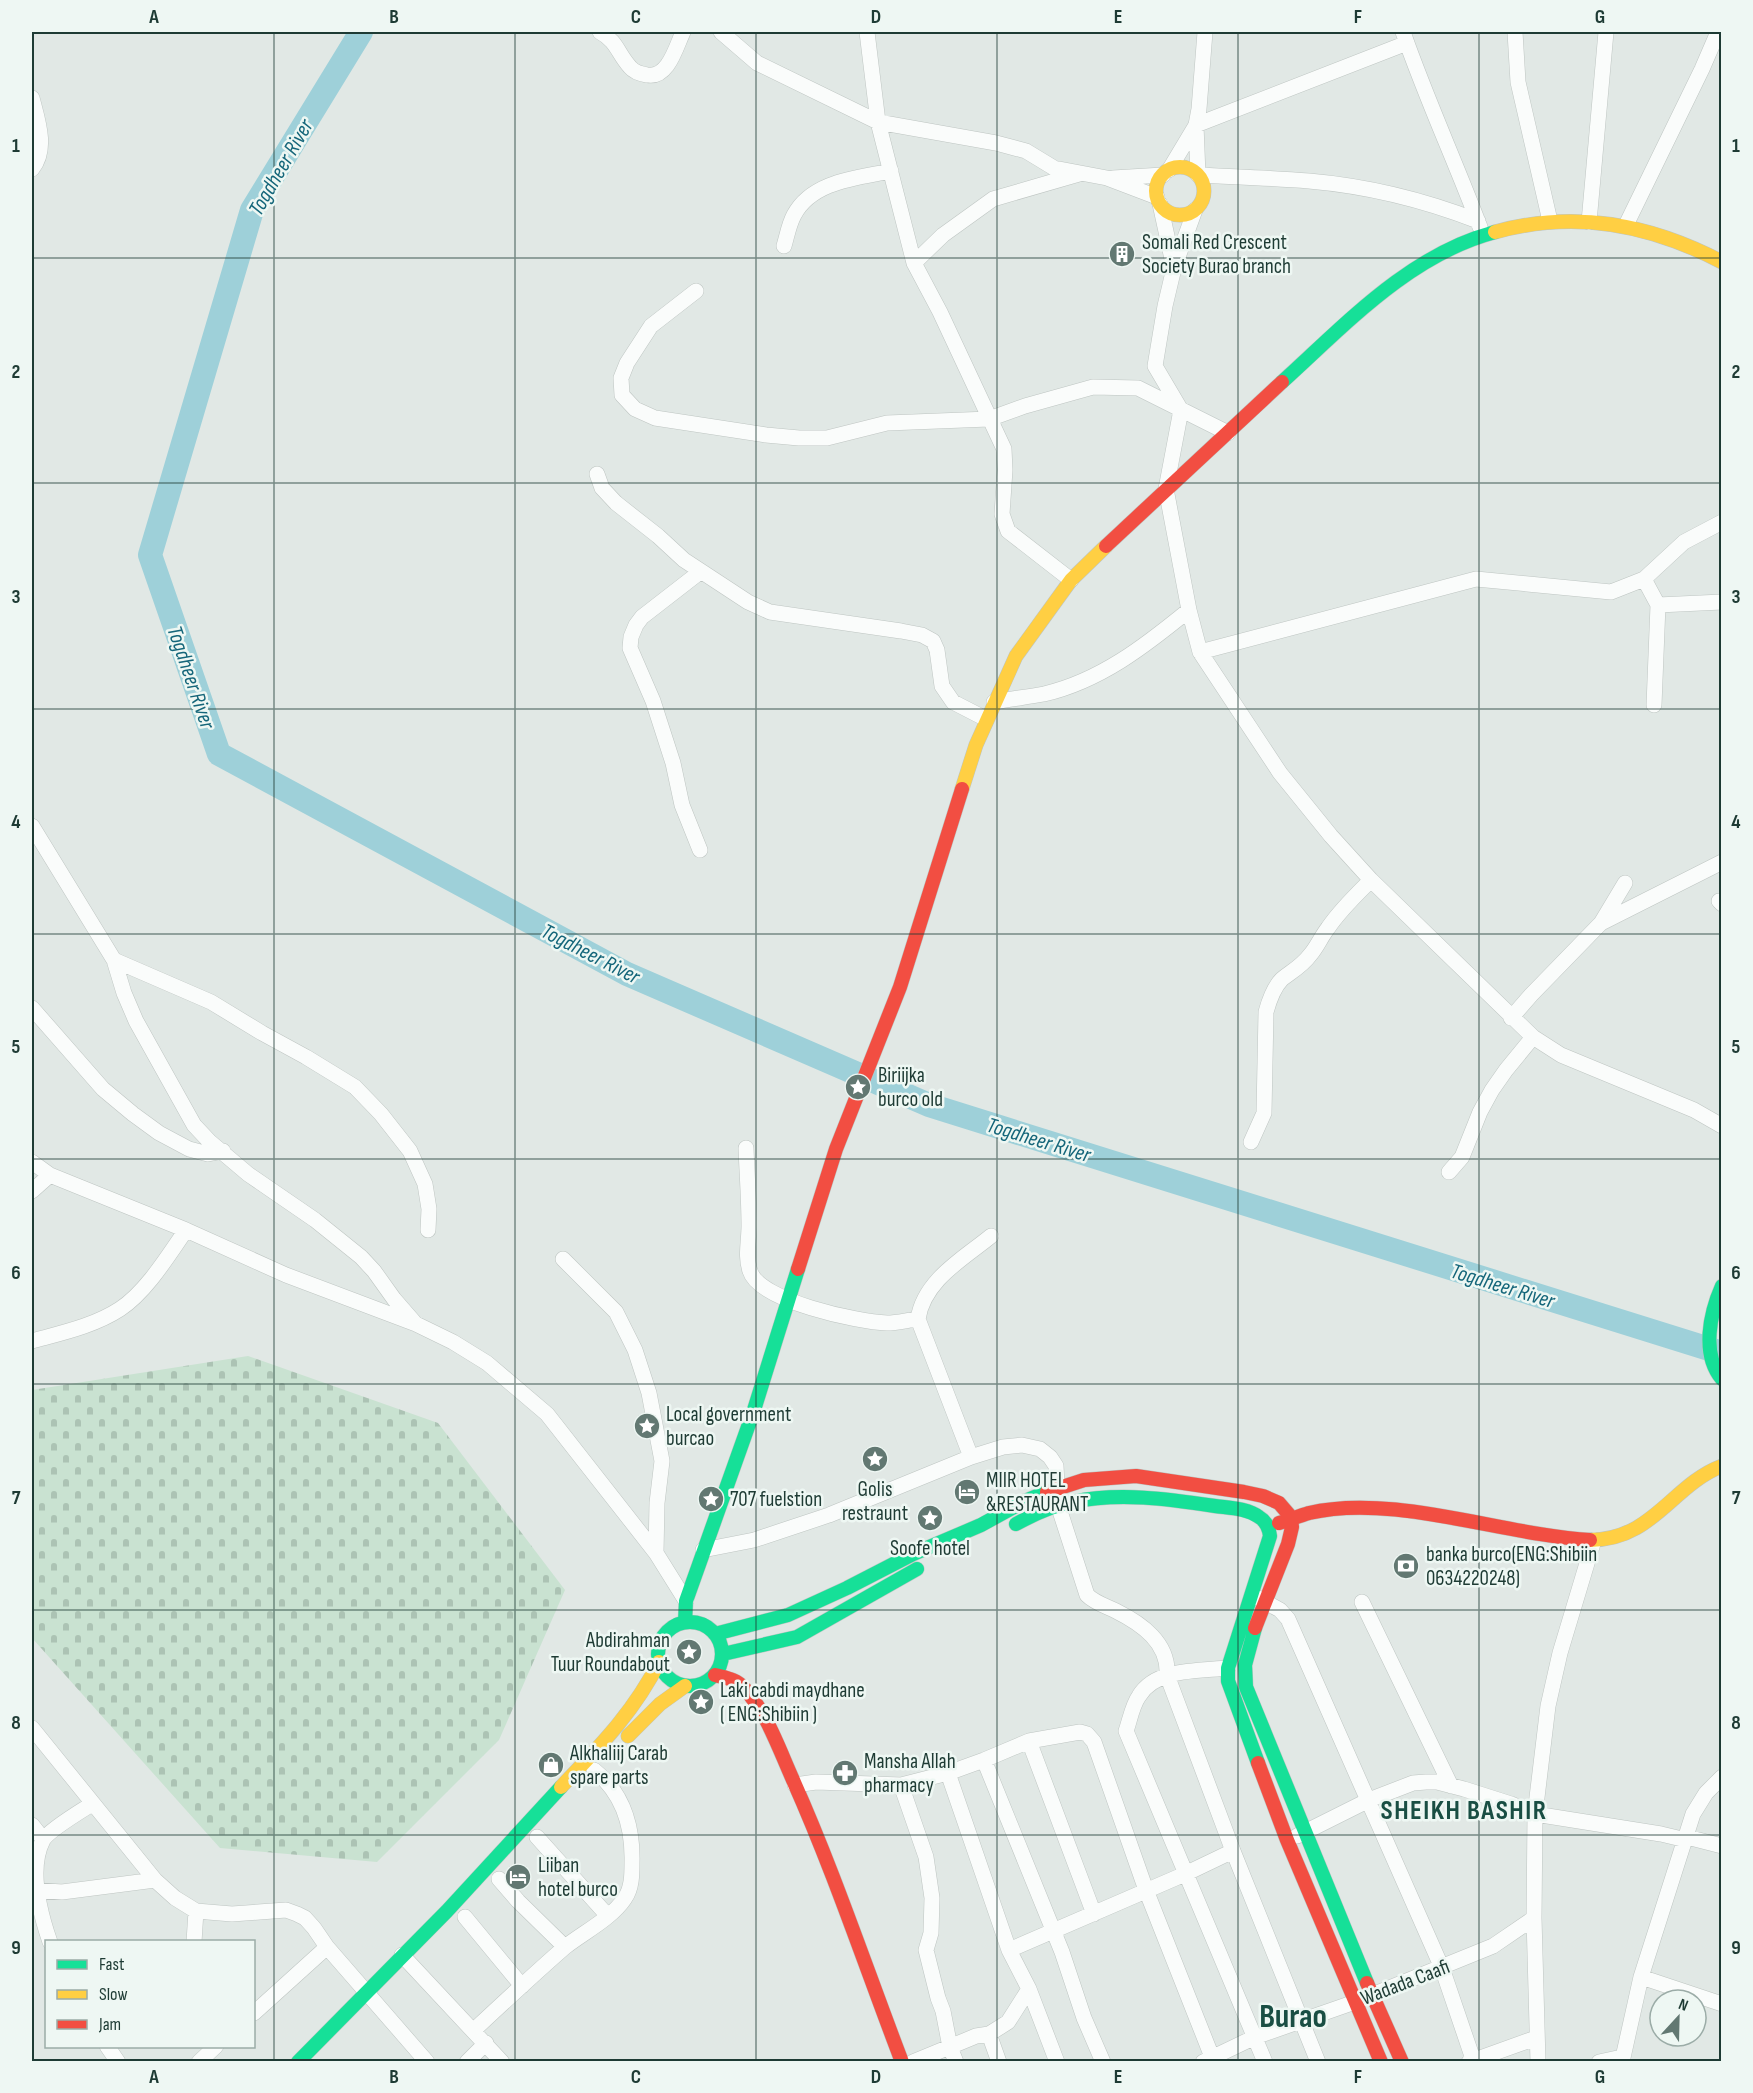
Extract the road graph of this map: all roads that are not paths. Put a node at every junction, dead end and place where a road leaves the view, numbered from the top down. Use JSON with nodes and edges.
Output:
{"nodes":[{"id":1,"x":600,"y":32,"type":"edge"},
{"id":2,"x":683,"y":32,"type":"edge"},
{"id":3,"x":721,"y":32,"type":"edge"},
{"id":4,"x":867,"y":32,"type":"edge"},
{"id":5,"x":1205,"y":32,"type":"edge"},
{"id":6,"x":1515,"y":32,"type":"edge"},
{"id":7,"x":1606,"y":32,"type":"edge"},
{"id":8,"x":1718,"y":32,"type":"edge"},
{"id":9,"x":1405,"y":37,"type":"edge"},
{"id":10,"x":32,"y":97,"type":"edge"},
{"id":11,"x":878,"y":122,"type":"junction"},
{"id":12,"x":1196,"y":125,"type":"junction"},
{"id":13,"x":32,"y":169,"type":"edge"},
{"id":14,"x":891,"y":171,"type":"junction"},
{"id":15,"x":1166,"y":172,"type":"junction"},
{"id":16,"x":1082,"y":174,"type":"junction"},
{"id":17,"x":1198,"y":175,"type":"junction"},
{"id":18,"x":1107,"y":178,"type":"junction"},
{"id":19,"x":1159,"y":200,"type":"junction"},
{"id":20,"x":1195,"y":210,"type":"junction"},
{"id":21,"x":1550,"y":221,"type":"junction"},
{"id":22,"x":1589,"y":222,"type":"junction"},
{"id":23,"x":1626,"y":225,"type":"junction"},
{"id":24,"x":1481,"y":228,"type":"junction"},
{"id":25,"x":784,"y":246,"type":"dead end"},
{"id":26,"x":1722,"y":262,"type":"edge"},
{"id":27,"x":914,"y":263,"type":"junction"},
{"id":28,"x":1173,"y":268,"type":"junction"},
{"id":29,"x":696,"y":291,"type":"dead end"},
{"id":30,"x":1181,"y":410,"type":"junction"},
{"id":31,"x":989,"y":419,"type":"junction"},
{"id":32,"x":1228,"y":433,"type":"junction"},
{"id":33,"x":597,"y":474,"type":"dead end"},
{"id":34,"x":1166,"y":489,"type":"junction"},
{"id":35,"x":1722,"y":522,"type":"edge"},
{"id":36,"x":700,"y":572,"type":"junction"},
{"id":37,"x":1644,"y":579,"type":"junction"},
{"id":38,"x":1071,"y":580,"type":"junction"},
{"id":39,"x":1722,"y":602,"type":"edge"},
{"id":40,"x":1658,"y":605,"type":"junction"},
{"id":41,"x":1189,"y":610,"type":"junction"},
{"id":42,"x":1200,"y":652,"type":"junction"},
{"id":43,"x":994,"y":702,"type":"junction"},
{"id":44,"x":1654,"y":705,"type":"dead end"},
{"id":45,"x":986,"y":720,"type":"junction"},
{"id":46,"x":32,"y":826,"type":"edge"},
{"id":47,"x":700,"y":850,"type":"dead end"},
{"id":48,"x":1722,"y":862,"type":"edge"},
{"id":49,"x":1371,"y":880,"type":"junction"},
{"id":50,"x":1625,"y":883,"type":"dead end"},
{"id":51,"x":1601,"y":923,"type":"junction"},
{"id":52,"x":114,"y":960,"type":"junction"},
{"id":53,"x":32,"y":1008,"type":"edge"},
{"id":54,"x":1511,"y":1018,"type":"junction"},
{"id":55,"x":1533,"y":1037,"type":"junction"},
{"id":56,"x":1722,"y":1126,"type":"edge"},
{"id":57,"x":1251,"y":1142,"type":"dead end"},
{"id":58,"x":746,"y":1148,"type":"dead end"},
{"id":59,"x":223,"y":1151,"type":"junction"},
{"id":60,"x":32,"y":1162,"type":"edge"},
{"id":61,"x":1449,"y":1172,"type":"dead end"},
{"id":62,"x":50,"y":1175,"type":"junction"},
{"id":63,"x":32,"y":1191,"type":"edge"},
{"id":64,"x":186,"y":1230,"type":"junction"},
{"id":65,"x":428,"y":1230,"type":"dead end"},
{"id":66,"x":991,"y":1236,"type":"dead end"},
{"id":67,"x":563,"y":1259,"type":"dead end"},
{"id":68,"x":1722,"y":1286,"type":"edge"},
{"id":69,"x":789,"y":1300,"type":"junction"},
{"id":70,"x":918,"y":1319,"type":"junction"},
{"id":71,"x":416,"y":1324,"type":"junction"},
{"id":72,"x":32,"y":1341,"type":"edge"},
{"id":73,"x":1722,"y":1379,"type":"edge"},
{"id":74,"x":971,"y":1457,"type":"junction"},
{"id":75,"x":1722,"y":1467,"type":"edge"},
{"id":76,"x":1059,"y":1487,"type":"junction"},
{"id":77,"x":1058,"y":1505,"type":"junction"},
{"id":78,"x":1291,"y":1517,"type":"junction"},
{"id":79,"x":1269,"y":1527,"type":"junction"},
{"id":80,"x":1004,"y":1530,"type":"dead end"},
{"id":81,"x":1594,"y":1540,"type":"junction"},
{"id":82,"x":704,"y":1550,"type":"junction"},
{"id":83,"x":656,"y":1552,"type":"junction"},
{"id":84,"x":913,"y":1554,"type":"junction"},
{"id":85,"x":1250,"y":1594,"type":"junction"},
{"id":86,"x":686,"y":1601,"type":"junction"},
{"id":87,"x":1266,"y":1601,"type":"junction"},
{"id":88,"x":1362,"y":1602,"type":"dead end"},
{"id":89,"x":788,"y":1615,"type":"junction"},
{"id":90,"x":685,"y":1622,"type":"junction"},
{"id":91,"x":715,"y":1634,"type":"junction"},
{"id":92,"x":797,"y":1637,"type":"junction"},
{"id":93,"x":723,"y":1654,"type":"junction"},
{"id":94,"x":659,"y":1662,"type":"junction"},
{"id":95,"x":1228,"y":1668,"type":"junction"},
{"id":96,"x":715,"y":1675,"type":"junction"},
{"id":97,"x":1167,"y":1675,"type":"junction"},
{"id":98,"x":685,"y":1686,"type":"junction"},
{"id":99,"x":32,"y":1728,"type":"edge"},
{"id":100,"x":1029,"y":1741,"type":"junction"},
{"id":101,"x":984,"y":1760,"type":"junction"},
{"id":102,"x":594,"y":1770,"type":"junction"},
{"id":103,"x":948,"y":1773,"type":"junction"},
{"id":104,"x":1722,"y":1777,"type":"edge"},
{"id":105,"x":795,"y":1785,"type":"junction"},
{"id":106,"x":901,"y":1785,"type":"junction"},
{"id":107,"x":582,"y":1786,"type":"dead end"},
{"id":108,"x":1451,"y":1786,"type":"junction"},
{"id":109,"x":1369,"y":1800,"type":"junction"},
{"id":110,"x":92,"y":1804,"type":"junction"},
{"id":111,"x":1535,"y":1814,"type":"junction"},
{"id":112,"x":549,"y":1824,"type":"dead end"},
{"id":113,"x":32,"y":1825,"type":"edge"},
{"id":114,"x":1306,"y":1832,"type":"junction"},
{"id":115,"x":1686,"y":1838,"type":"junction"},
{"id":116,"x":44,"y":1839,"type":"junction"},
{"id":117,"x":1287,"y":1840,"type":"junction"},
{"id":118,"x":533,"y":1841,"type":"joint"},
{"id":119,"x":1722,"y":1846,"type":"edge"},
{"id":120,"x":1233,"y":1851,"type":"junction"},
{"id":121,"x":1185,"y":1874,"type":"junction"},
{"id":122,"x":499,"y":1879,"type":"dead end"},
{"id":123,"x":155,"y":1880,"type":"junction"},
{"id":124,"x":34,"y":1890,"type":"edge"},
{"id":125,"x":1146,"y":1890,"type":"junction"},
{"id":126,"x":196,"y":1911,"type":"junction"},
{"id":127,"x":1094,"y":1914,"type":"junction"},
{"id":128,"x":607,"y":1915,"type":"junction"},
{"id":129,"x":465,"y":1917,"type":"dead end"},
{"id":130,"x":1534,"y":1918,"type":"junction"},
{"id":131,"x":1053,"y":1932,"type":"junction"},
{"id":132,"x":50,"y":1940,"type":"edge"},
{"id":133,"x":194,"y":1940,"type":"edge"},
{"id":134,"x":327,"y":1947,"type":"junction"},
{"id":135,"x":565,"y":1947,"type":"junction"},
{"id":136,"x":1009,"y":1950,"type":"junction"},
{"id":137,"x":402,"y":1955,"type":"junction"},
{"id":138,"x":1442,"y":1968,"type":"junction"},
{"id":139,"x":1641,"y":1977,"type":"junction"},
{"id":140,"x":522,"y":1986,"type":"junction"},
{"id":141,"x":1029,"y":1989,"type":"junction"},
{"id":142,"x":366,"y":1992,"type":"junction"},
{"id":143,"x":1372,"y":1995,"type":"junction"},
{"id":144,"x":1355,"y":2002,"type":"junction"},
{"id":145,"x":1722,"y":2004,"type":"edge"},
{"id":146,"x":255,"y":2012,"type":"edge"},
{"id":147,"x":1300,"y":2020,"type":"junction"},
{"id":148,"x":474,"y":2030,"type":"junction"},
{"id":149,"x":989,"y":2034,"type":"junction"},
{"id":150,"x":1256,"y":2037,"type":"junction"},
{"id":151,"x":1536,"y":2038,"type":"junction"},
{"id":152,"x":486,"y":2043,"type":"junction"},
{"id":153,"x":950,"y":2047,"type":"junction"},
{"id":154,"x":108,"y":2048,"type":"edge"},
{"id":155,"x":214,"y":2048,"type":"edge"},
{"id":156,"x":1622,"y":2059,"type":"edge"},
{"id":157,"x":1210,"y":2060,"type":"edge"},
{"id":158,"x":117,"y":2061,"type":"edge"},
{"id":159,"x":200,"y":2061,"type":"edge"},
{"id":160,"x":298,"y":2061,"type":"edge"},
{"id":161,"x":427,"y":2061,"type":"edge"},
{"id":162,"x":467,"y":2061,"type":"edge"},
{"id":163,"x":502,"y":2061,"type":"edge"},
{"id":164,"x":902,"y":2061,"type":"edge"},
{"id":165,"x":913,"y":2061,"type":"edge"},
{"id":166,"x":956,"y":2061,"type":"edge"},
{"id":167,"x":999,"y":2061,"type":"edge"},
{"id":168,"x":1057,"y":2061,"type":"edge"},
{"id":169,"x":1103,"y":2061,"type":"edge"},
{"id":170,"x":1265,"y":2061,"type":"edge"},
{"id":171,"x":1318,"y":2061,"type":"edge"},
{"id":172,"x":1381,"y":2061,"type":"edge"},
{"id":173,"x":1402,"y":2061,"type":"edge"},
{"id":174,"x":1472,"y":2061,"type":"edge"},
{"id":175,"x":1538,"y":2061,"type":"edge"},
{"id":176,"x":1599,"y":2061,"type":"edge"}],
"edges":[{"from":1,"to":2,"type":"street"},
{"from":3,"to":11,"type":"street"},
{"from":4,"to":11,"type":"street"},
{"from":5,"to":12,"type":"street"},
{"from":6,"to":21,"type":"street"},
{"from":7,"to":22,"type":"street"},
{"from":8,"to":23,"type":"street"},
{"from":9,"to":12,"type":"street"},
{"from":9,"to":24,"type":"street"},
{"from":10,"to":13,"type":"street"},
{"from":11,"to":14,"type":"street"},
{"from":11,"to":16,"type":"street"},
{"from":12,"to":15,"type":"street"},
{"from":12,"to":17,"type":"street"},
{"from":14,"to":25,"type":"street"},
{"from":14,"to":27,"type":"street"},
{"from":15,"to":17,"type":"main road"},
{"from":15,"to":18,"type":"street"},
{"from":15,"to":19,"type":"main road"},
{"from":16,"to":18,"type":"street"},
{"from":16,"to":27,"type":"street"},
{"from":17,"to":20,"type":"main road"},
{"from":17,"to":24,"type":"street"},
{"from":18,"to":19,"type":"street"},
{"from":19,"to":20,"type":"main road"},
{"from":19,"to":28,"type":"street"},
{"from":20,"to":28,"type":"street"},
{"from":21,"to":22,"type":"main road"},
{"from":21,"to":24,"type":"main road"},
{"from":22,"to":23,"type":"main road"},
{"from":23,"to":26,"type":"main road"},
{"from":24,"to":32,"type":"main road"},
{"from":27,"to":31,"type":"street"},
{"from":28,"to":30,"type":"street"},
{"from":29,"to":31,"type":"street"},
{"from":30,"to":31,"type":"street"},
{"from":30,"to":32,"type":"street"},
{"from":30,"to":34,"type":"street"},
{"from":31,"to":38,"type":"street"},
{"from":32,"to":34,"type":"main road"},
{"from":33,"to":36,"type":"street"},
{"from":34,"to":38,"type":"main road"},
{"from":34,"to":41,"type":"street"},
{"from":35,"to":37,"type":"street"},
{"from":36,"to":45,"type":"street"},
{"from":36,"to":47,"type":"street"},
{"from":37,"to":40,"type":"street"},
{"from":37,"to":42,"type":"street"},
{"from":38,"to":43,"type":"main road"},
{"from":39,"to":40,"type":"street"},
{"from":40,"to":44,"type":"street"},
{"from":41,"to":42,"type":"street"},
{"from":41,"to":43,"type":"street"},
{"from":42,"to":49,"type":"street"},
{"from":43,"to":45,"type":"main road"},
{"from":45,"to":69,"type":"main road"},
{"from":46,"to":52,"type":"street"},
{"from":48,"to":51,"type":"street"},
{"from":49,"to":54,"type":"street"},
{"from":49,"to":57,"type":"street"},
{"from":50,"to":51,"type":"street"},
{"from":51,"to":54,"type":"street"},
{"from":52,"to":59,"type":"street"},
{"from":52,"to":65,"type":"street"},
{"from":53,"to":59,"type":"street"},
{"from":54,"to":55,"type":"street"},
{"from":55,"to":56,"type":"street"},
{"from":55,"to":61,"type":"street"},
{"from":58,"to":69,"type":"street"},
{"from":59,"to":71,"type":"street"},
{"from":60,"to":62,"type":"street"},
{"from":62,"to":63,"type":"street"},
{"from":62,"to":64,"type":"street"},
{"from":64,"to":71,"type":"street"},
{"from":64,"to":72,"type":"street"},
{"from":66,"to":70,"type":"street"},
{"from":67,"to":83,"type":"street"},
{"from":68,"to":73,"type":"main road"},
{"from":69,"to":70,"type":"street"},
{"from":69,"to":82,"type":"main road"},
{"from":70,"to":74,"type":"street"},
{"from":71,"to":83,"type":"street"},
{"from":74,"to":76,"type":"street"},
{"from":74,"to":82,"type":"street"},
{"from":75,"to":81,"type":"main road"},
{"from":76,"to":77,"type":"street"},
{"from":76,"to":78,"type":"main road"},
{"from":76,"to":84,"type":"main road"},
{"from":77,"to":79,"type":"main road"},
{"from":77,"to":80,"type":"main road"},
{"from":77,"to":97,"type":"street"},
{"from":78,"to":79,"type":"main road"},
{"from":78,"to":81,"type":"main road"},
{"from":78,"to":87,"type":"main road"},
{"from":79,"to":85,"type":"main road"},
{"from":81,"to":111,"type":"street"},
{"from":82,"to":86,"type":"main road"},
{"from":83,"to":86,"type":"street"},
{"from":84,"to":89,"type":"main road"},
{"from":84,"to":92,"type":"main road"},
{"from":85,"to":87,"type":"street"},
{"from":85,"to":95,"type":"main road"},
{"from":86,"to":90,"type":"main road"},
{"from":87,"to":109,"type":"street"},
{"from":87,"to":114,"type":"main road"},
{"from":88,"to":108,"type":"street"},
{"from":89,"to":91,"type":"main road"},
{"from":89,"to":92,"type":"main road"},
{"from":90,"to":91,"type":"main road"},
{"from":90,"to":94,"type":"main road"},
{"from":91,"to":93,"type":"main road"},
{"from":92,"to":93,"type":"main road"},
{"from":93,"to":96,"type":"main road"},
{"from":94,"to":98,"type":"main road"},
{"from":94,"to":137,"type":"main road"},
{"from":95,"to":97,"type":"street"},
{"from":95,"to":117,"type":"main road"},
{"from":96,"to":98,"type":"main road"},
{"from":96,"to":105,"type":"main road"},
{"from":97,"to":120,"type":"street"},
{"from":97,"to":121,"type":"street"},
{"from":98,"to":102,"type":"main road"},
{"from":99,"to":110,"type":"street"},
{"from":100,"to":101,"type":"street"},
{"from":100,"to":125,"type":"street"},
{"from":100,"to":127,"type":"street"},
{"from":101,"to":103,"type":"street"},
{"from":101,"to":131,"type":"street"},
{"from":102,"to":107,"type":"main road"},
{"from":102,"to":128,"type":"street"},
{"from":103,"to":106,"type":"street"},
{"from":103,"to":136,"type":"street"},
{"from":104,"to":115,"type":"street"},
{"from":105,"to":106,"type":"street"},
{"from":105,"to":164,"type":"main road"},
{"from":106,"to":153,"type":"street"},
{"from":108,"to":109,"type":"street"},
{"from":108,"to":111,"type":"street"},
{"from":109,"to":114,"type":"street"},
{"from":109,"to":138,"type":"street"},
{"from":110,"to":116,"type":"street"},
{"from":110,"to":123,"type":"street"},
{"from":111,"to":115,"type":"street"},
{"from":111,"to":130,"type":"street"},
{"from":112,"to":118,"type":"main road"},
{"from":113,"to":116,"type":"street"},
{"from":114,"to":117,"type":"street"},
{"from":114,"to":143,"type":"main road"},
{"from":115,"to":119,"type":"street"},
{"from":115,"to":139,"type":"street"},
{"from":116,"to":124,"type":"street"},
{"from":117,"to":144,"type":"main road"},
{"from":118,"to":128,"type":"street"},
{"from":120,"to":121,"type":"street"},
{"from":120,"to":147,"type":"street"},
{"from":121,"to":125,"type":"street"},
{"from":121,"to":150,"type":"street"},
{"from":122,"to":135,"type":"street"},
{"from":123,"to":124,"type":"street"},
{"from":123,"to":126,"type":"street"},
{"from":124,"to":132,"type":"street"},
{"from":125,"to":127,"type":"street"},
{"from":125,"to":157,"type":"street"},
{"from":126,"to":133,"type":"street"},
{"from":126,"to":134,"type":"street"},
{"from":127,"to":131,"type":"street"},
{"from":128,"to":135,"type":"street"},
{"from":129,"to":140,"type":"street"},
{"from":130,"to":138,"type":"street","name":"Wadada Caafi"},
{"from":130,"to":151,"type":"street"},
{"from":131,"to":136,"type":"street"},
{"from":131,"to":169,"type":"street"},
{"from":134,"to":142,"type":"street"},
{"from":134,"to":146,"type":"street"},
{"from":135,"to":140,"type":"street"},
{"from":136,"to":141,"type":"street"},
{"from":137,"to":142,"type":"main road"},
{"from":137,"to":148,"type":"street"},
{"from":138,"to":143,"type":"street","name":"Wadada Caafi"},
{"from":138,"to":174,"type":"street"},
{"from":139,"to":145,"type":"street"},
{"from":139,"to":156,"type":"street"},
{"from":140,"to":148,"type":"street"},
{"from":141,"to":149,"type":"street"},
{"from":141,"to":168,"type":"street"},
{"from":142,"to":160,"type":"main road"},
{"from":142,"to":161,"type":"street"},
{"from":143,"to":144,"type":"street","name":"Wadada Caafi"},
{"from":143,"to":173,"type":"main road"},
{"from":144,"to":147,"type":"street","name":"Wadada Caafi"},
{"from":144,"to":172,"type":"main road"},
{"from":147,"to":150,"type":"street","name":"Wadada Caafi"},
{"from":147,"to":171,"type":"street"},
{"from":148,"to":152,"type":"street"},
{"from":149,"to":153,"type":"street"},
{"from":149,"to":167,"type":"street"},
{"from":150,"to":157,"type":"street","name":"Wadada Caafi"},
{"from":150,"to":170,"type":"street"},
{"from":151,"to":174,"type":"street"},
{"from":151,"to":175,"type":"street"},
{"from":152,"to":162,"type":"street"},
{"from":152,"to":163,"type":"street"},
{"from":153,"to":165,"type":"street"},
{"from":153,"to":166,"type":"street"},
{"from":154,"to":158,"type":"street"},
{"from":155,"to":159,"type":"street"},
{"from":156,"to":176,"type":"street"}]}
